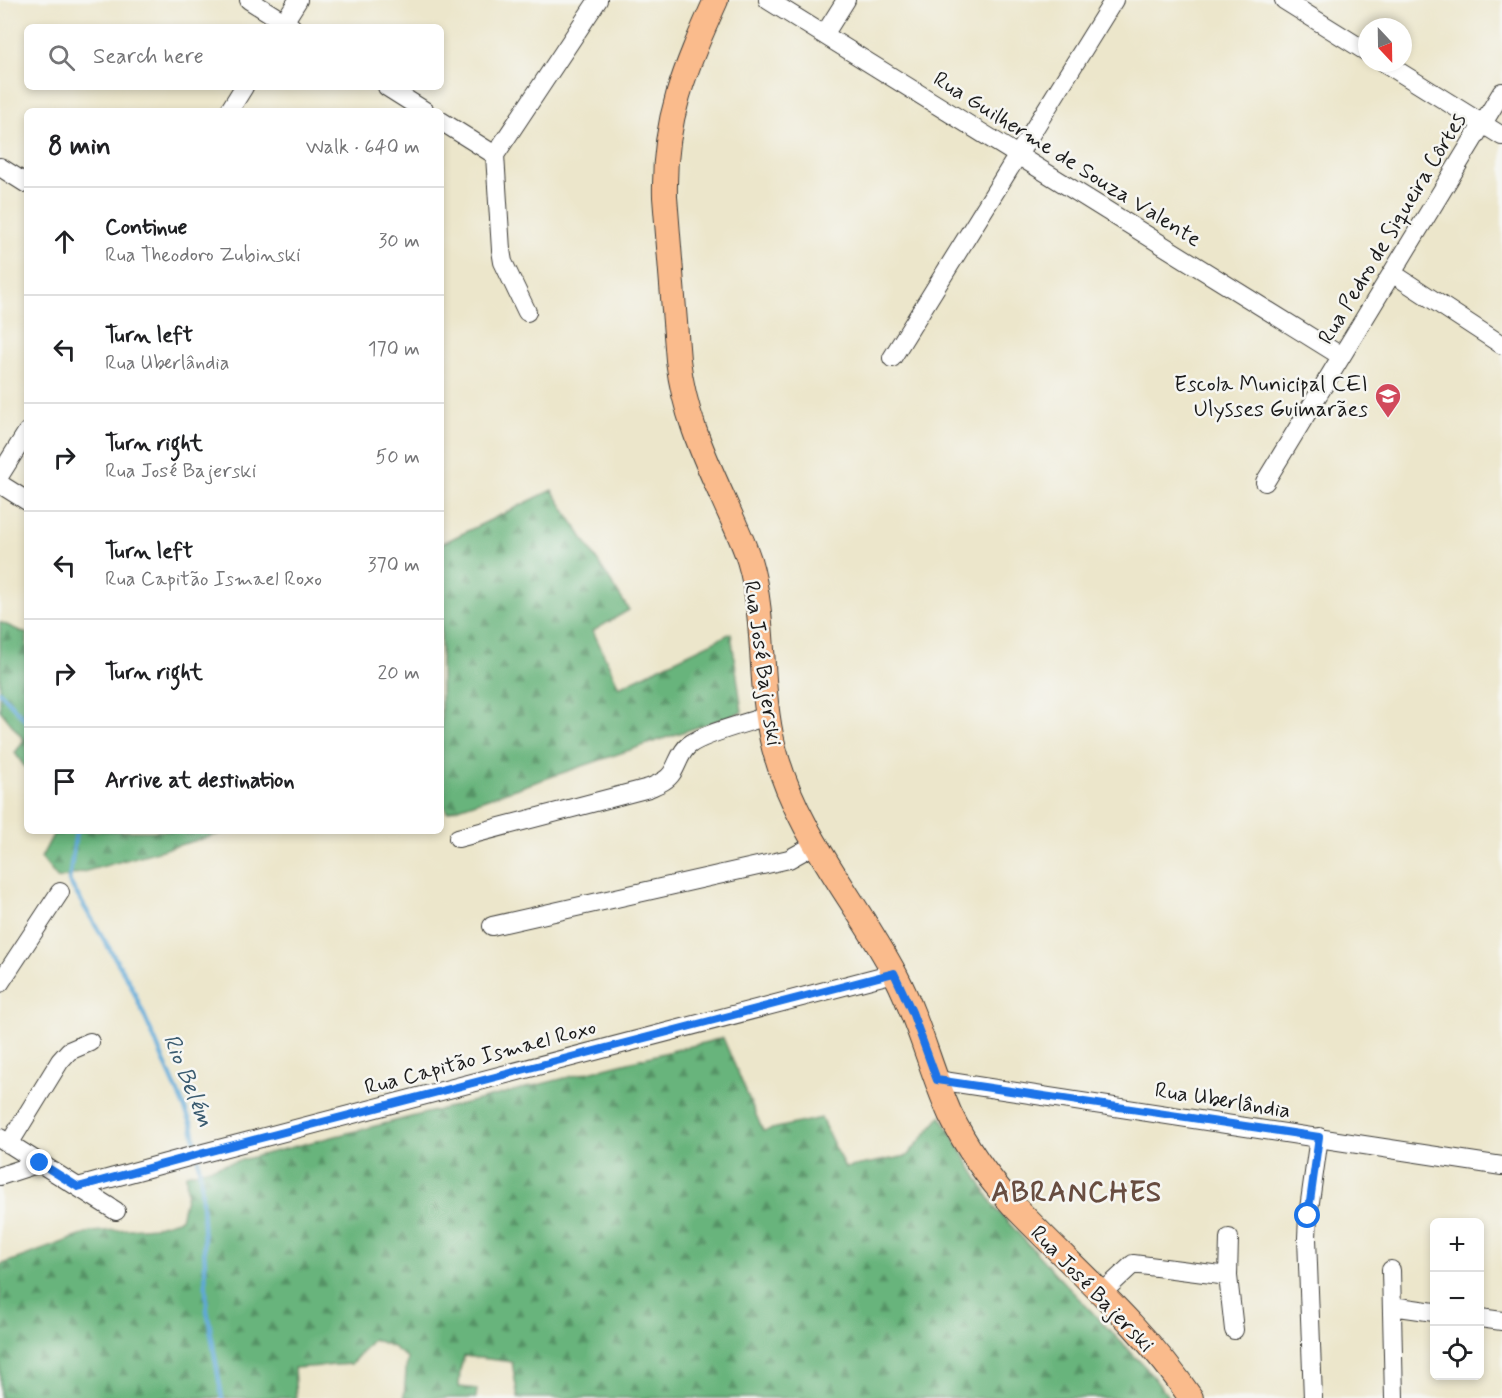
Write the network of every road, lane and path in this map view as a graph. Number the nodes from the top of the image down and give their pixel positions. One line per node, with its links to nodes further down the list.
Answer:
1 (249, 0): 9 (street)
2 (298, 0): 10 (street)
3 (598, 0): 22 (street)
4 (716, 0): 36 (main road, Rua José Bajerski)
5 (768, 0): 11 (street, Rua Guilherme de Souza Valente)
6 (846, 0): 11 (street)
7 (1114, 0): 23 (street)
8 (1284, 0): 12 (street)
9 (285, 24)
10 (286, 24)
11 (824, 35): 23 (street, Rua Guilherme de Souza Valente)
12 (1358, 46)
13 (1399, 72): 20 (street)
14 (242, 90): 17 (street)
15 (392, 90): 18 (street)
16 (1502, 92): 20 (street, Rua Pedro de Siqueira Côrtes)
17 (231, 108)
18 (420, 108)
19 (444, 123): 22 (street)
20 (1483, 124): 21 (street); 26 (street, Rua Pedro de Siqueira Côrtes)
21 (1502, 136)
22 (495, 155): 27 (street)
23 (1018, 155): 29 (street, Rua Guilherme de Souza Valente); 30 (street)
24 (0, 167): 25 (street)
25 (24, 182)
26 (1392, 273): 28 (street); 29 (street, Rua Pedro de Siqueira Côrtes)
27 (527, 312)
28 (1502, 345)
29 (1341, 356): 33 (street, Rua Pedro de Siqueira Côrtes)
30 (892, 358)
31 (24, 437): 32 (street)
32 (0, 475)
33 (1265, 482)
34 (0, 484): 35 (street)
35 (24, 499)
36 (768, 716): 37 (street); 38 (main road, Rua José Bajerski)
37 (458, 838)
38 (816, 844): 40 (street); 41 (main road, Rua José Bajerski)
39 (60, 892): 42 (street)
40 (492, 926)
41 (894, 973): 44 (main road, Rua José Bajerski); 50 (street, Rua Capitão Ismael Roxo)
42 (0, 983)
43 (90, 1042): 46 (street)
44 (937, 1080): 45 (street, Rua Uberlândia); 55 (main road, Rua José Bajerski)
45 (1319, 1137): 48 (street, Rua Uberlândia); 62 (street)
46 (5, 1141): 47 (street)
47 (40, 1163): 49 (street); 50 (street)
48 (1502, 1166)
49 (0, 1176)
50 (78, 1187): 51 (street)
51 (116, 1211)
52 (1229, 1238): 54 (street)
53 (1391, 1270): 56 (street)
54 (1228, 1276): 55 (street); 60 (street)
55 (1108, 1287): 61 (main road, Rua José Bajerski)
56 (1392, 1306): 57 (street); 63 (street)
57 (1430, 1311)
58 (1484, 1319): 59 (street)
59 (1502, 1321)
60 (1234, 1330)
61 (1191, 1398)
62 (1313, 1398)
63 (1394, 1398)

